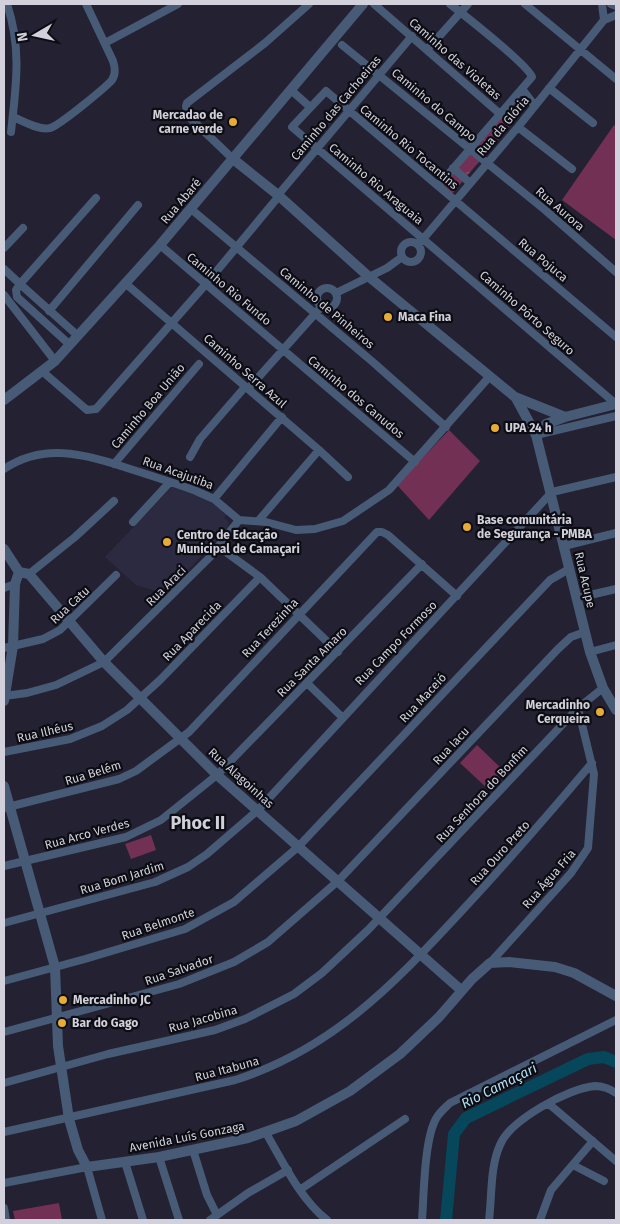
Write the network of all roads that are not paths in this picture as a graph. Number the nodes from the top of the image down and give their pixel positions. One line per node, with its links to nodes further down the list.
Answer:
1 (6, 4): 30 (street)
2 (86, 4): 17 (street)
3 (178, 4): 17 (street)
4 (309, 4): 36 (street)
5 (363, 4): 25 (street, Rua Abaré)
6 (374, 4): 16 (street, Caminho das Violetas)
7 (450, 4): 13 (street)
8 (468, 4): 13 (street)
9 (526, 4): 20 (street)
10 (602, 4): 15 (street)
11 (611, 4): 12 (street)
12 (616, 6)
13 (461, 12): 19 (street); 24 (street)
14 (616, 15): 15 (street)
15 (604, 20): 20 (street, Rua da Glória)
16 (412, 36): 19 (street, Caminho das Violetas); 21 (street, Caminho das Cachoeiras)
17 (105, 43): 30 (street)
18 (342, 45): 21 (street, Caminho do Campo)
19 (428, 50): 29 (street, Caminho das Violetas)
20 (581, 50): 22 (street); 23 (street, Rua da Glória)
21 (379, 74): 28 (street, Caminho das Cachoeiras); 35 (street, Caminho do Campo)
22 (616, 79)
23 (549, 88): 26 (street, Rua da Glória); 31 (street)
24 (522, 89): 26 (street); 29 (street)
25 (290, 90): 27 (street); 36 (street, Rua Abaré)
26 (535, 106): 32 (street, Rua da Glória)
27 (310, 107): 28 (street, Caminho Rio Tocantins); 34 (street, Caminho Rio Araguaia)
28 (349, 111): 34 (street, Caminho das Cachoeiras); 41 (street, Caminho Rio Tocantins)
29 (499, 113): 35 (street)
30 (13, 117): 33 (street)
31 (594, 123)
32 (518, 127): 37 (street, Rua da Glória); 39 (street)
33 (11, 132)
34 (317, 149): 42 (street, Caminho das Cachoeiras); 48 (street, Caminho Rio Araguaia)
35 (469, 149): 37 (street, Caminho do Campo); 38 (street)
36 (233, 159): 42 (street); 46 (street, Rua Abaré)
37 (488, 163): 40 (street, Rua da Glória); 54 (street, Rua Aurora)
38 (453, 168): 40 (street); 41 (street)
39 (572, 169)
40 (470, 183): 44 (street, Rua da Glória)
41 (438, 186): 44 (street, Caminho Rio Tocantins)
42 (278, 195): 50 (street, Caminho das Cachoeiras); 55 (street)
43 (96, 198): 56 (street)
44 (456, 201): 48 (street, Rua da Glória); 66 (street, Rua Pojuca)
45 (138, 205): 62 (street)
46 (191, 209): 49 (street, Rua Abaré); 50 (street, Caminho de Pinheiros)
47 (24, 228): 51 (street)
48 (420, 242): 52 (street); 52 (street); 76 (street, Caminho Pôrto Seguro)
49 (160, 245): 57 (street, Rua Abaré); 58 (street, Caminho Rio Fundo)
50 (238, 247): 58 (street, Caminho das Cachoeiras); 63 (street, Caminho de Pinheiros)
51 (4, 248)
52 (402, 257): 55 (street)
53 (4, 269): 56 (street)
54 (616, 270)
55 (368, 276): 59 (street); 72 (street)
56 (20, 284): 62 (street); 67 (street)
57 (125, 284): 64 (street, Caminho Serra Azul); 65 (street, Rua Abaré)
58 (206, 284): 64 (street, Caminho das Cachoeiras); 68 (street, Caminho Rio Fundo)
59 (336, 293): 61 (street); 61 (street)
60 (4, 295): 69 (street)
61 (322, 306): 63 (street)
62 (49, 311): 65 (street)
63 (316, 313): 68 (street); 80 (street, Caminho de Pinheiros)
64 (172, 323): 71 (street, Caminho das Cachoeiras); 73 (street, Caminho Serra Azul)
65 (77, 335): 67 (street, Rua Abaré)
66 (616, 337)
67 (69, 344): 69 (street, Rua Abaré)
68 (283, 350): 73 (street); 84 (street, Caminho dos Canudos)
69 (55, 361): 71 (street, Rua Abaré)
70 (199, 364): 85 (street, Caminho Boa União)
71 (43, 372): 75 (street, Rua Abaré)
72 (490, 376): 74 (street); 80 (street)
73 (246, 388): 78 (street, Caminho Serra Azul); 83 (street)
74 (516, 397): 79 (street); 81 (street, Rua Acupe)
75 (4, 400)
76 (616, 404): 79 (street)
77 (616, 416): 81 (street)
78 (282, 417): 82 (street, Caminho Serra Azul); 91 (street)
79 (565, 417): 81 (street)
80 (446, 428): 84 (street)
81 (536, 435): 90 (street, Rua Acupe)
82 (319, 450): 87 (street, Caminho Serra Azul); 94 (street)
83 (190, 457)
84 (415, 462): 94 (street)
85 (114, 464): 86 (street, Rua Acajutiba); 89 (street, Rua Acajutiba)
86 (4, 469)
87 (348, 477)
88 (616, 477): 90 (street)
89 (170, 482): 91 (street, Rua Acajutiba); 95 (street)
90 (552, 492): 97 (street, Rua Acupe); 108 (street, Rua Campo Formoso)
91 (214, 499): 93 (street, Rua Acajutiba)
92 (114, 501): 102 (street)
93 (239, 520): 94 (street); 98 (street, Rua Araci)
94 (259, 520)
95 (133, 522)
96 (616, 534): 97 (street)
97 (564, 546): 101 (street, Rua Acupe)
98 (219, 547): 104 (street); 117 (street, Rua Araci)
99 (4, 549): 102 (street, Rua Alagoinhas)
100 (422, 564): 108 (street); 110 (street, Rua Terezinha); 115 (street, Rua Santa Amaro)
101 (569, 569): 109 (street, Rua Acupe); 133 (street, Rua Maceió)
102 (24, 573): 105 (street); 111 (street, Rua Alagoinhas)
103 (116, 575): 111 (street, Rua Catu)
104 (260, 577): 110 (street); 121 (street, Rua Aparecida)
105 (15, 584): 106 (street); 114 (street)
106 (4, 588)
107 (616, 589): 109 (street)
108 (457, 596): 125 (street, Rua Campo Formoso)
109 (577, 598): 112 (street, Rua Acupe)
110 (298, 615): 115 (street); 126 (street, Rua Terezinha)
111 (70, 622): 114 (street, Rua Catu); 117 (street, Rua Alagoinhas)
112 (584, 632): 116 (street, Rua Acupe); 136 (street, Rua Iacu)
113 (616, 645): 116 (street)
114 (8, 647): 120 (street)
115 (338, 652): 118 (street, Rua Santa Amaro)
116 (590, 652): 119 (street, Rua Acupe)
117 (104, 662): 120 (street, Rua Araci); 121 (street, Rua Alagoinhas)
118 (306, 683): 125 (street); 129 (street, Rua Santa Amaro)
119 (603, 688): 122 (street, Rua Acupe); 123 (street, Rua Senhora do Bonfim)
120 (4, 698)
121 (140, 699): 126 (street, Rua Alagoinhas); 127 (street, Rua Ilhéus)
122 (613, 700): 124 (street, Rua Acupe)
123 (578, 708): 128 (street, Rua Água Fria); 138 (street, Rua Senhora do Bonfim)
124 (616, 710)
125 (342, 717): 132 (street, Rua Campo Formoso)
126 (180, 739): 129 (street, Rua Alagoinhas); 131 (street, Rua Belém)
127 (4, 752)
128 (592, 763): 140 (street, Rua Ouro Preto); 141 (street, Rua Água Fria)
129 (217, 775): 132 (street, Rua Alagoinhas); 134 (street, Rua Arco Verdes)
130 (4, 786): 131 (street)
131 (6, 808): 134 (street)
132 (258, 810): 133 (street, Rua Alagoinhas); 137 (street, Rua Bom Jardim)
133 (298, 847): 136 (street, Rua Alagoinhas); 142 (street, Rua Belmonte)
134 (25, 862): 135 (street, Rua Arco Verdes); 137 (street)
135 (4, 866)
136 (338, 881): 138 (street, Rua Alagoinhas); 146 (street, Rua Salvador)
137 (40, 913): 139 (street, Rua Bom Jardim); 142 (street)
138 (379, 918): 140 (street, Rua Alagoinhas); 149 (street, Rua Jacobina)
139 (4, 923)
140 (421, 955): 144 (street, Rua Alagoinhas); 153 (street, Rua Itabuna)
141 (490, 963): 144 (street, Avenida Luís Gonzaga); 145 (street)
142 (54, 967): 143 (street, Rua Belmonte); 146 (street)
143 (4, 981)
144 (461, 990): 156 (street, Avenida Luís Gonzaga)
145 (616, 996)
146 (57, 1018): 148 (street, Rua Salvador); 149 (street)
147 (616, 1020): 178 (street)
148 (4, 1032)
149 (61, 1068): 150 (street, Rua Jacobina); 153 (street)
150 (4, 1084)
151 (616, 1093): 152 (street)
152 (549, 1104): 157 (street); 179 (street)
153 (69, 1118): 155 (street, Rua Itabuna); 163 (street)
154 (405, 1119): 167 (street)
155 (4, 1132)
156 (266, 1133): 158 (street, Avenida Luís Gonzaga); 164 (street)
157 (593, 1141): 160 (street); 162 (street)
158 (194, 1150): 159 (street, Avenida Luís Gonzaga); 170 (street)
159 (159, 1156): 161 (street, Avenida Luís Gonzaga); 174 (street)
160 (616, 1161)
161 (125, 1162): 163 (street, Avenida Luís Gonzaga); 173 (street)
162 (573, 1165): 165 (street); 180 (street)
163 (88, 1167): 166 (street); 172 (street)
164 (288, 1170): 167 (street); 170 (street)
165 (604, 1181)
166 (4, 1183)
167 (301, 1189): 169 (street)
168 (4, 1208): 171 (street)
169 (320, 1214): 176 (street); 177 (street)
170 (217, 1215): 175 (street)
171 (6, 1220)
172 (102, 1220)
173 (143, 1220)
174 (179, 1220)
175 (210, 1220)
176 (313, 1220)
177 (327, 1220)
178 (422, 1220)
179 (489, 1220)
180 (540, 1220)

